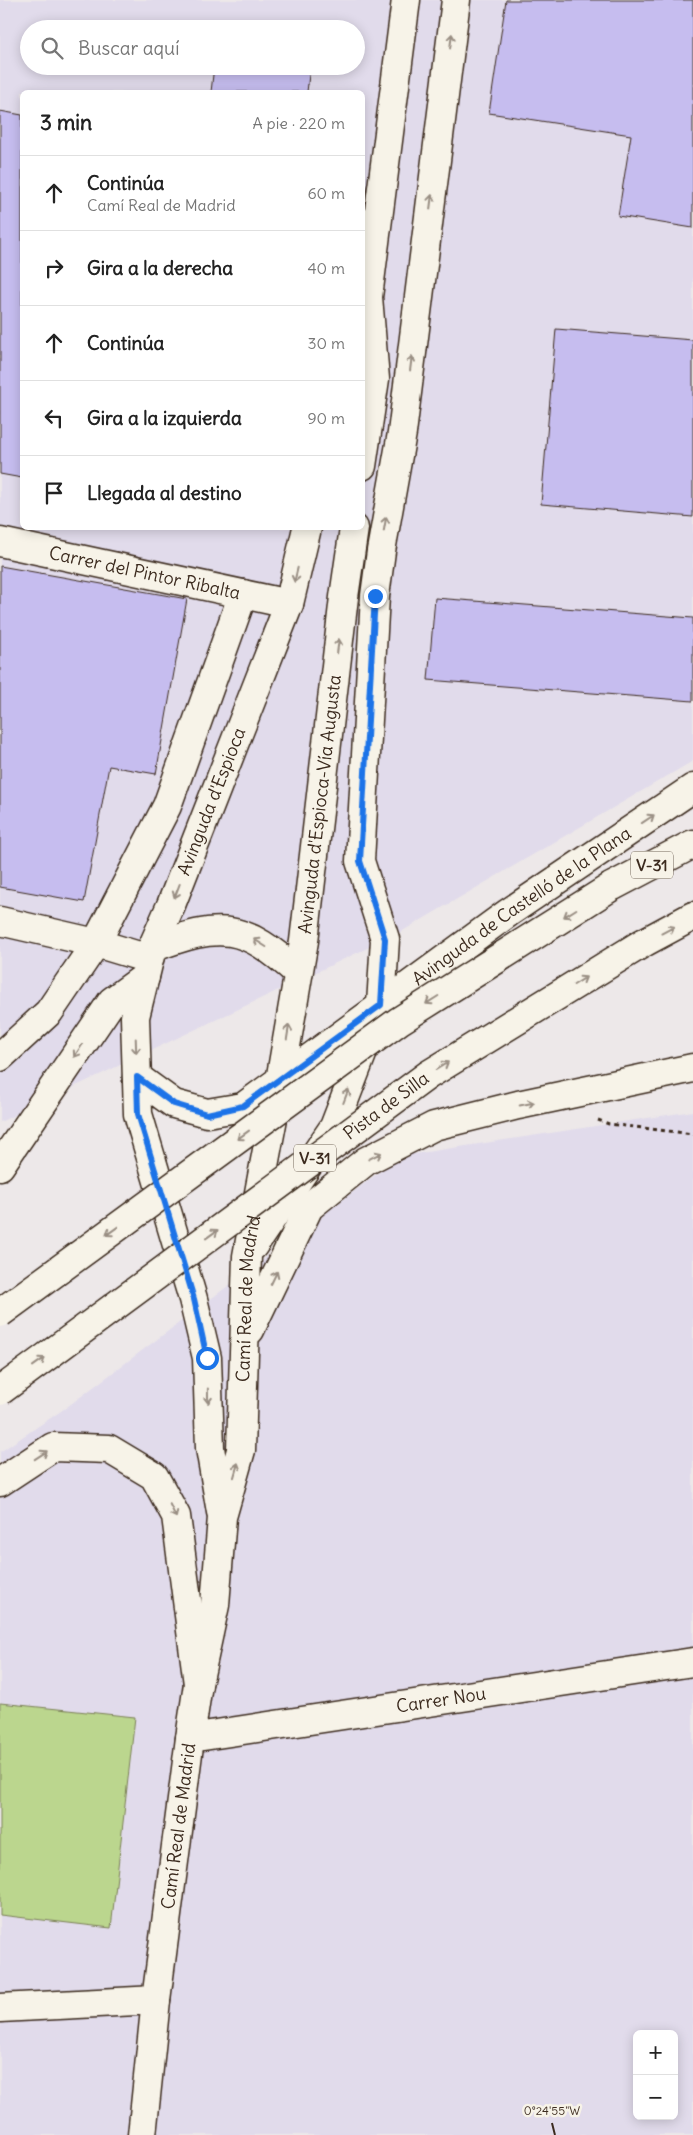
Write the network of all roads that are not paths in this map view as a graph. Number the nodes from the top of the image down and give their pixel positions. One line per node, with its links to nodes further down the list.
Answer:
1 (406, 0): 3 (main road)
2 (456, 0): 8 (main road, one-way to 2)
3 (365, 305): 4 (main road)
4 (365, 446)
5 (307, 530): 11 (main road, Avinguda d'Espioca, one-way to 11)
6 (354, 530): 10 (main road, Avinguda d'Espioca-Vía Augusta)
7 (0, 542): 9 (main road, Carrer del Pintor Ribalta)
8 (380, 551): 10 (main road); 19 (main road)
9 (243, 594): 11 (main road, Carrer del Pintor Ribalta); 16 (main road)
10 (344, 597): 18 (main road, Avinguda d'Espioca-Vía Augusta, one-way to 10)
11 (289, 604): 17 (main road, Avinguda d'Espioca, one-way to 17)
12 (693, 788): 19 (main road, Avinguda de Castelló de la Plana, one-way to 12)
13 (693, 844): 26 (main road, V-31, one-way to 26, bridge)
14 (693, 916): 28 (main road, Pista de Silla / V-31, one-way to 14, bridge)
15 (0, 921): 16 (main road)
16 (96, 943): 17 (main road); 20 (main road)
17 (149, 961): 18 (main road, one-way to 17); 22 (main road, Avinguda d'Espioca, one-way to 22); 24 (main road, one-way to 24)
18 (298, 973): 23 (main road, Avinguda d'Espioca-Vía Augusta, one-way to 18)
19 (381, 1005): 23 (main road, Avinguda de Castelló de la Plana); 25 (main road, one-way to 19)
20 (0, 1057)
21 (693, 1068): 27 (main road, one-way to 21)
22 (137, 1077): 23 (main road); 30 (main road, Camí Real de Madrid, one-way to 30)
23 (280, 1080): 25 (main road, Camí Real de Madrid)
24 (0, 1166)
25 (247, 1256): 27 (main road, Camí Real de Madrid)
26 (0, 1313)
27 (246, 1338): 30 (main road, Camí Real de Madrid, one-way to 27)
28 (0, 1391)
29 (0, 1482): 32 (main road, one-way to 32)
30 (222, 1517): 32 (main road, Camí Real de Madrid)
31 (693, 1662): 33 (main road, Carrer Nou)
32 (198, 1684): 33 (main road, Camí Real de Madrid)
33 (190, 1738): 34 (main road, Camí Real de Madrid)
34 (156, 2000): 35 (main road); 36 (main road, Camí Real de Madrid)
35 (0, 2008)
36 (142, 2135)

